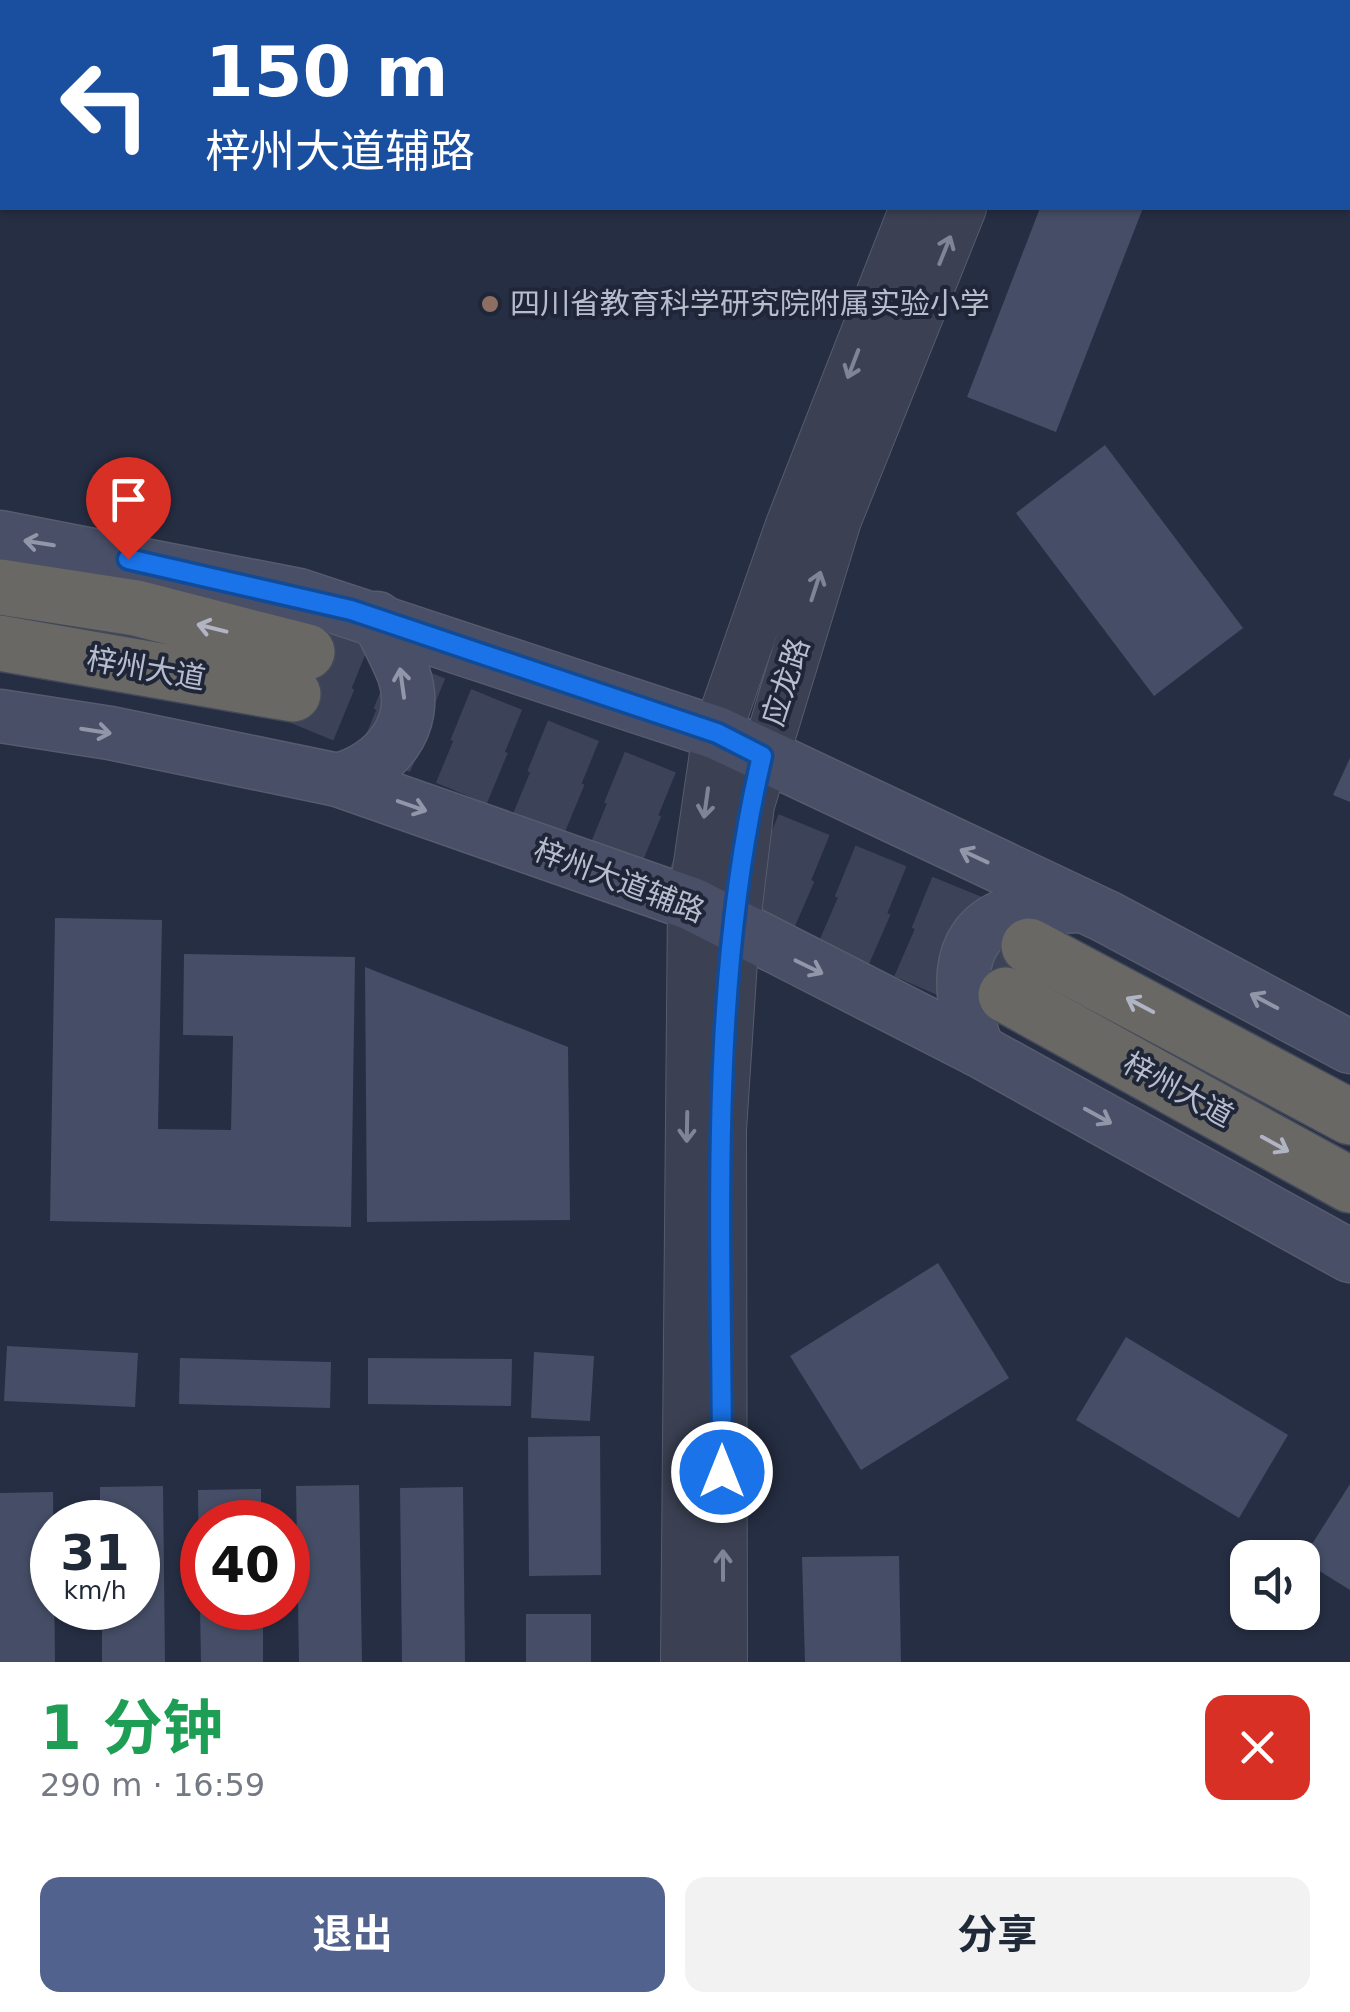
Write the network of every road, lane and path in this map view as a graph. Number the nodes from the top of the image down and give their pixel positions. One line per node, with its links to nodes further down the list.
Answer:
1 (913, 210): 8 (street, 应龙路, one-way to 8)
2 (961, 210): 8 (street, 应龙路, one-way to 2)
3 (0, 537): 5 (main road, one-way to 3)
4 (0, 587): 6 (highway, 梓州大道, one-way to 4)
5 (377, 618): 8 (main road); 9 (main road, one-way to 5)
6 (0, 643)
7 (0, 716): 9 (main road, 梓州大道辅路, one-way to 9)
8 (739, 745): 10 (main road, one-way to 8); 11 (street, 应龙路)
9 (338, 780): 11 (main road, 梓州大道辅路, one-way to 11)
10 (1080, 906): 14 (main road, one-way to 10); 15 (main road)
11 (713, 917): 15 (main road, 梓州大道辅路, one-way to 15); 19 (street, 应龙路, one-way to 19); 20 (street, 应龙路, one-way to 11)
12 (1030, 946): 16 (highway, 梓州大道, one-way to 12)
13 (1006, 995): 17 (highway, 梓州大道, one-way to 17)
14 (1350, 1047)
15 (978, 1050): 18 (main road, 梓州大道辅路, one-way to 18)
16 (1350, 1117)
17 (1350, 1185)
18 (1350, 1256)
19 (685, 1662)
20 (723, 1662)

